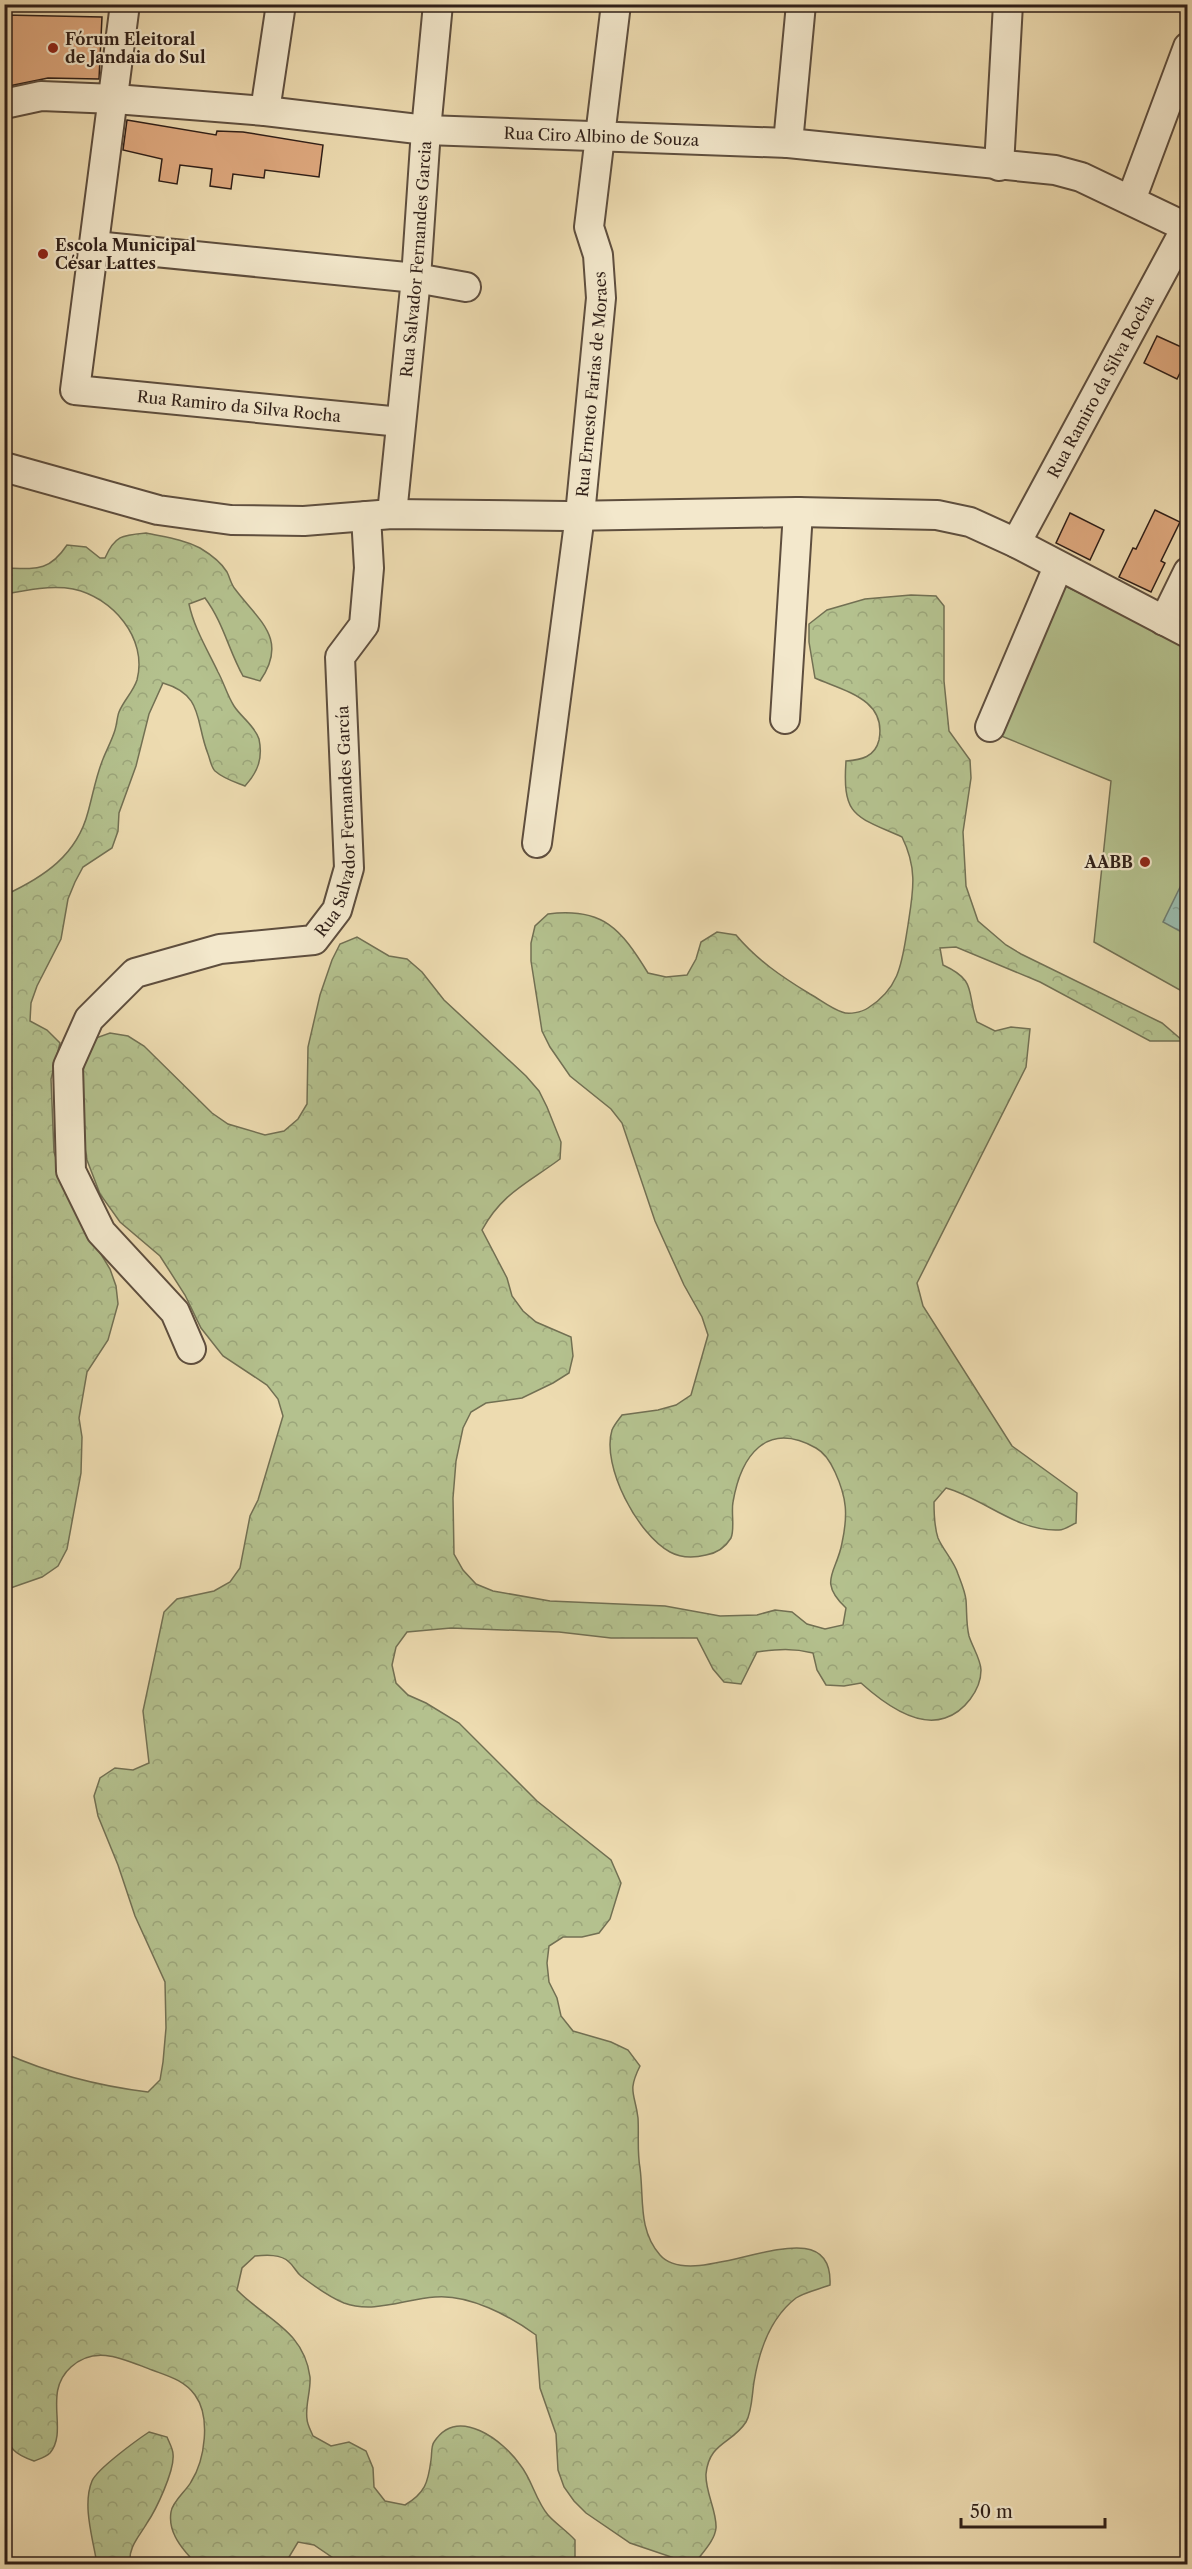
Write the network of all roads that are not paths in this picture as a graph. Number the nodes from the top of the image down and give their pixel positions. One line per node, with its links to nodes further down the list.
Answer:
1 (125, 4): 8 (street)
2 (281, 4): 10 (street)
3 (438, 4): 11 (street, Rua Salvador Fernandes Garcia)
4 (616, 4): 12 (street, Rua Ernesto Farias de Moraes)
5 (801, 4): 13 (street)
6 (1008, 4): 14 (street)
7 (1188, 46): 15 (street)
8 (114, 99): 9 (street, Rua Ciro Albino de Souza); 10 (street, Rua Ciro Albino de Souza); 17 (street)
9 (4, 104)
10 (265, 111): 11 (street, Rua Ciro Albino de Souza)
11 (426, 130): 12 (street, Rua Ciro Albino de Souza); 18 (street, Rua Salvador Fernandes Garcia)
12 (600, 136): 13 (street, Rua Ciro Albino de Souza); 24 (street, Rua Ernesto Farias de Moraes)
13 (788, 143): 14 (street, Rua Ciro Albino de Souza)
14 (999, 166): 15 (street, Rua Ciro Albino de Souza)
15 (1131, 200): 16 (street, Rua Ciro Albino de Souza)
16 (1187, 228): 25 (street, Rua Ramiro da Silva Rocha)
17 (95, 246): 18 (street); 20 (street, Rua Ramiro da Silva Rocha)
18 (416, 278): 19 (street); 20 (street, Rua Salvador Fernandes Garcia)
19 (466, 287)
20 (401, 422): 23 (street, Rua Salvador Fernandes Garcia)
21 (4, 467): 23 (street)
22 (798, 512): 24 (street); 25 (street); 29 (street)
23 (379, 515): 24 (street); 32 (street, Rua Salvador Fernandes García)
24 (580, 515): 31 (street, Rua Ernesto Farias de Moraes)
25 (1016, 543): 26 (street)
26 (1058, 567): 28 (street); 30 (street)
27 (1188, 572): 28 (street)
28 (1176, 627)
29 (785, 719)
30 (990, 727)
31 (537, 843)
32 (191, 1349)

